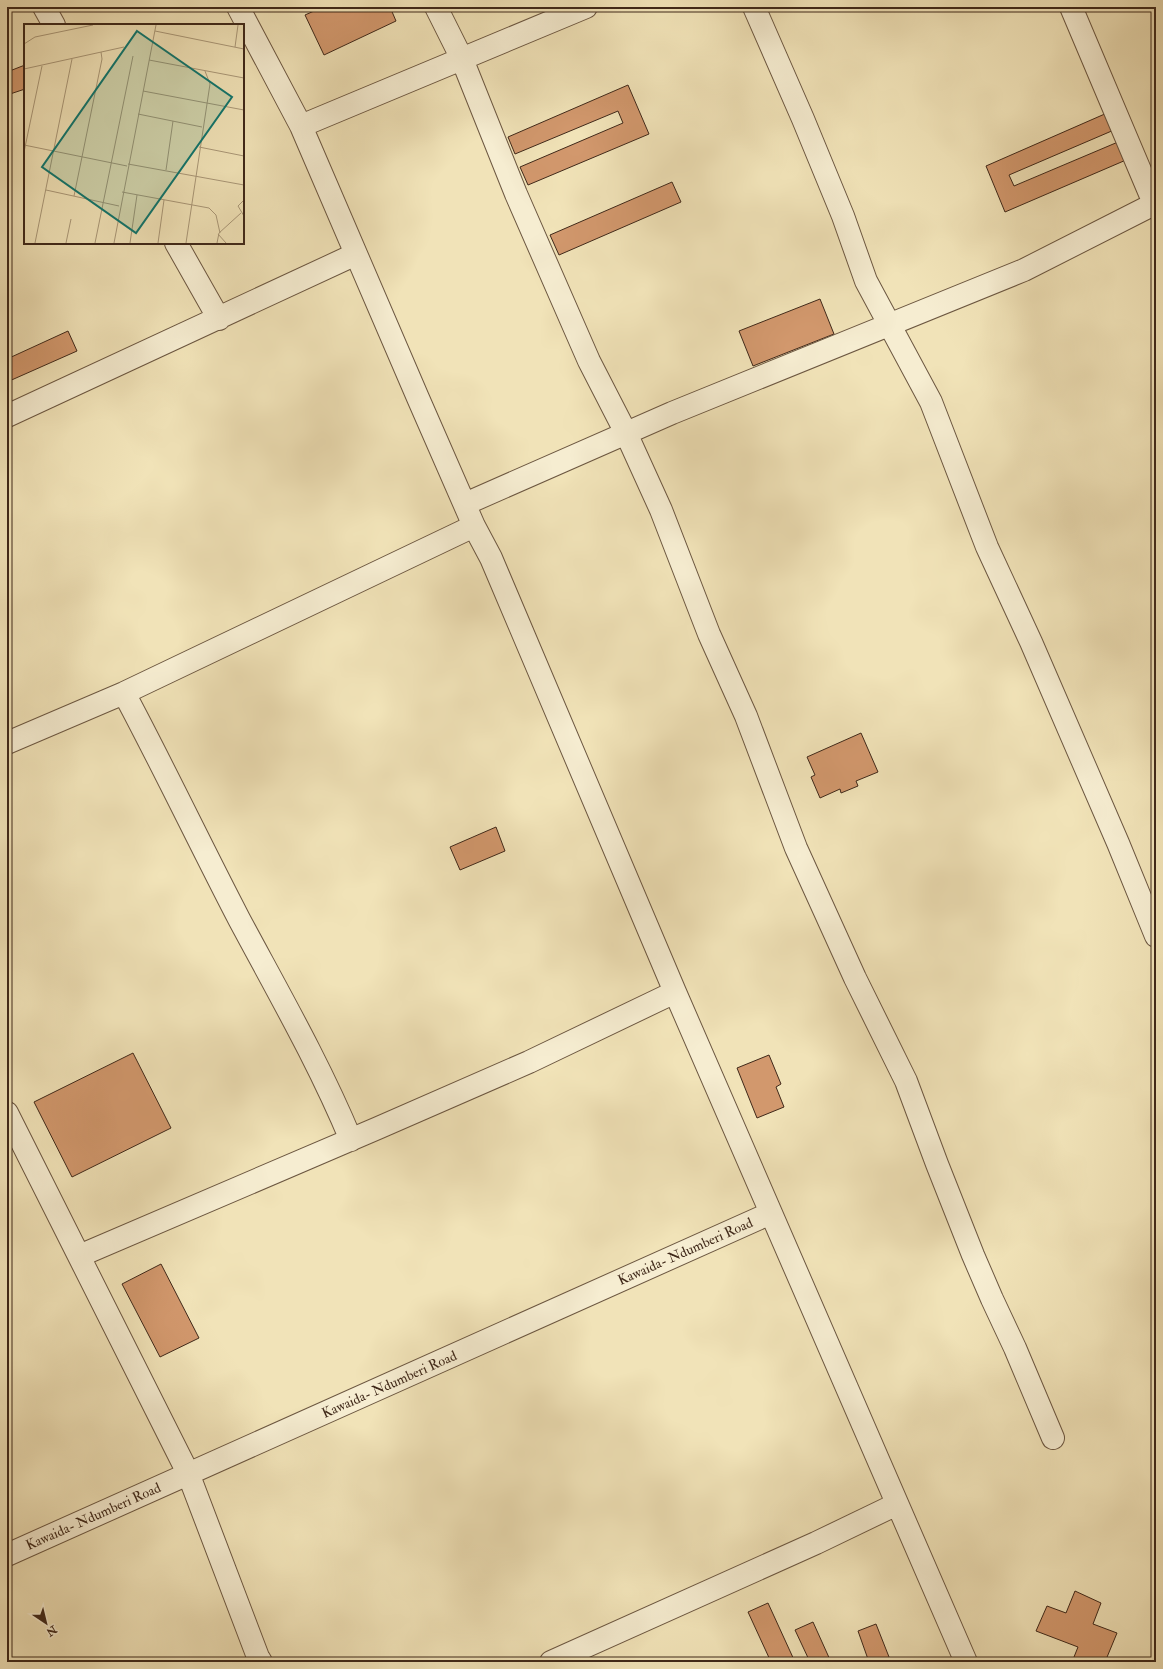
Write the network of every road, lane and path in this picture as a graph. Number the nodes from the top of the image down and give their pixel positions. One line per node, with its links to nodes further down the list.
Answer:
1 (44, 7): 7 (street)
2 (238, 7): 9 (street)
3 (436, 7): 8 (street)
4 (586, 7): 8 (street)
5 (754, 7): 14 (street)
6 (1071, 7): 10 (street)
7 (53, 24)
8 (462, 59): 9 (street); 16 (street)
9 (300, 126): 12 (street)
10 (1155, 205): 14 (street)
11 (177, 244): 13 (street)
12 (356, 254): 13 (street); 17 (street)
13 (219, 319): 15 (street)
14 (890, 326): 16 (street); 21 (street)
15 (7, 416)
16 (626, 433): 17 (street); 27 (street)
17 (465, 504): 18 (street)
18 (474, 526): 19 (street); 22 (street)
19 (124, 693): 20 (street); 24 (street)
20 (7, 743)
21 (1156, 936)
22 (676, 992): 24 (street); 25 (street)
23 (7, 1113): 26 (street)
24 (350, 1140): 26 (street)
25 (771, 1213): 28 (street, Kawaida- Ndumberi Road); 29 (street)
26 (79, 1256): 28 (street)
27 (1053, 1438)
28 (188, 1474): 30 (street, Kawaida- Ndumberi Road); 31 (street)
29 (897, 1504): 32 (street); 33 (street)
30 (7, 1555)
31 (261, 1662)
32 (551, 1662)
33 (966, 1662)

